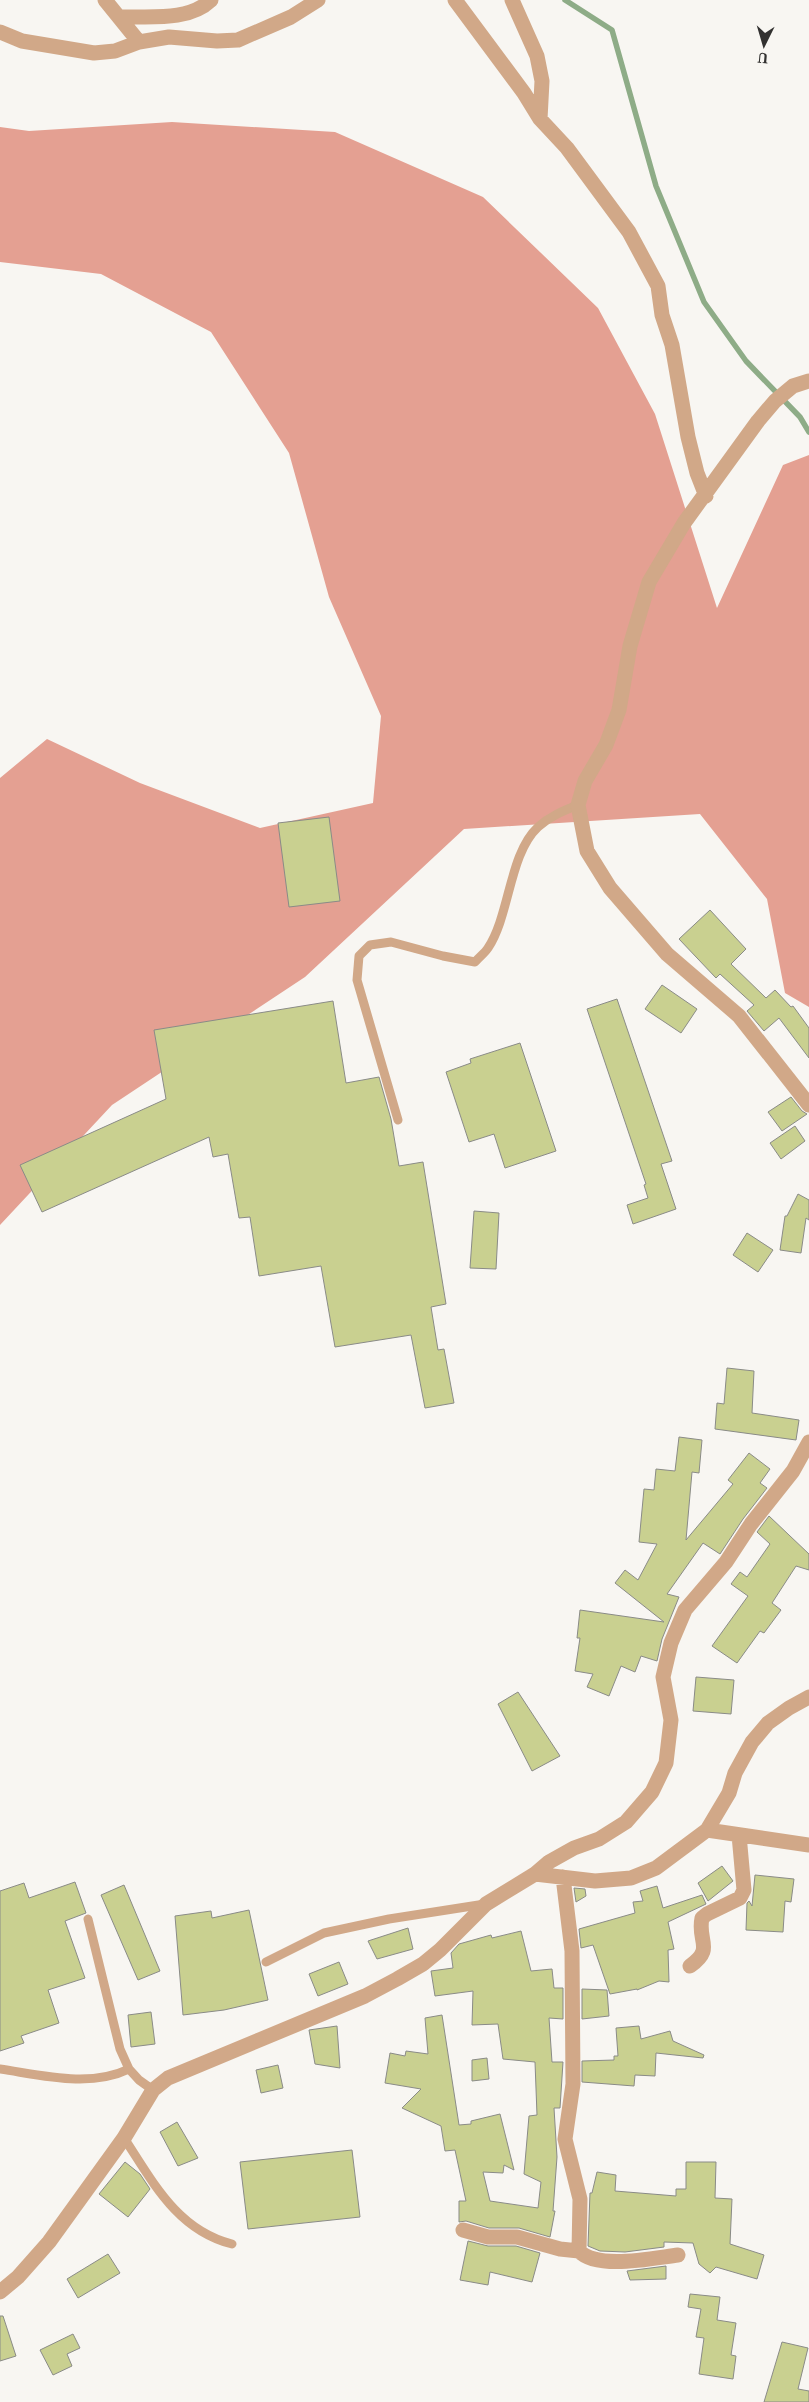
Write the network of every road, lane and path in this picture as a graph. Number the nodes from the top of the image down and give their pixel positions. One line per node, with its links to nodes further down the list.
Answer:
1 (106, 0): 6 (street)
2 (211, 0): 6 (street)
3 (318, 0): 8 (street)
4 (454, 0): 9 (street)
5 (512, 0): 9 (street)
6 (119, 17): 8 (street)
7 (0, 32): 8 (street)
8 (139, 42)
9 (540, 119): 11 (street)
10 (809, 381): 11 (street)
11 (706, 496): 12 (street)
12 (578, 805): 13 (street); 14 (lane)
13 (809, 1105)
14 (398, 1120)
15 (809, 1442): 20 (street)
16 (809, 1697): 17 (street)
17 (707, 1830): 18 (street); 21 (street)
18 (739, 1835): 19 (street); 25 (street)
19 (809, 1845)
20 (535, 1874): 21 (street); 22 (street)
21 (563, 1877): 32 (street)
22 (486, 1904): 24 (lane); 28 (street)
23 (88, 1918): 27 (lane)
24 (266, 1962)
25 (690, 1966)
26 (0, 2069): 27 (lane)
27 (129, 2070): 28 (lane)
28 (153, 2090): 29 (street)
29 (124, 2138): 31 (lane); 34 (street)
30 (464, 2230): 32 (street)
31 (232, 2244)
32 (580, 2251): 33 (street)
33 (678, 2255)
34 (0, 2292)

